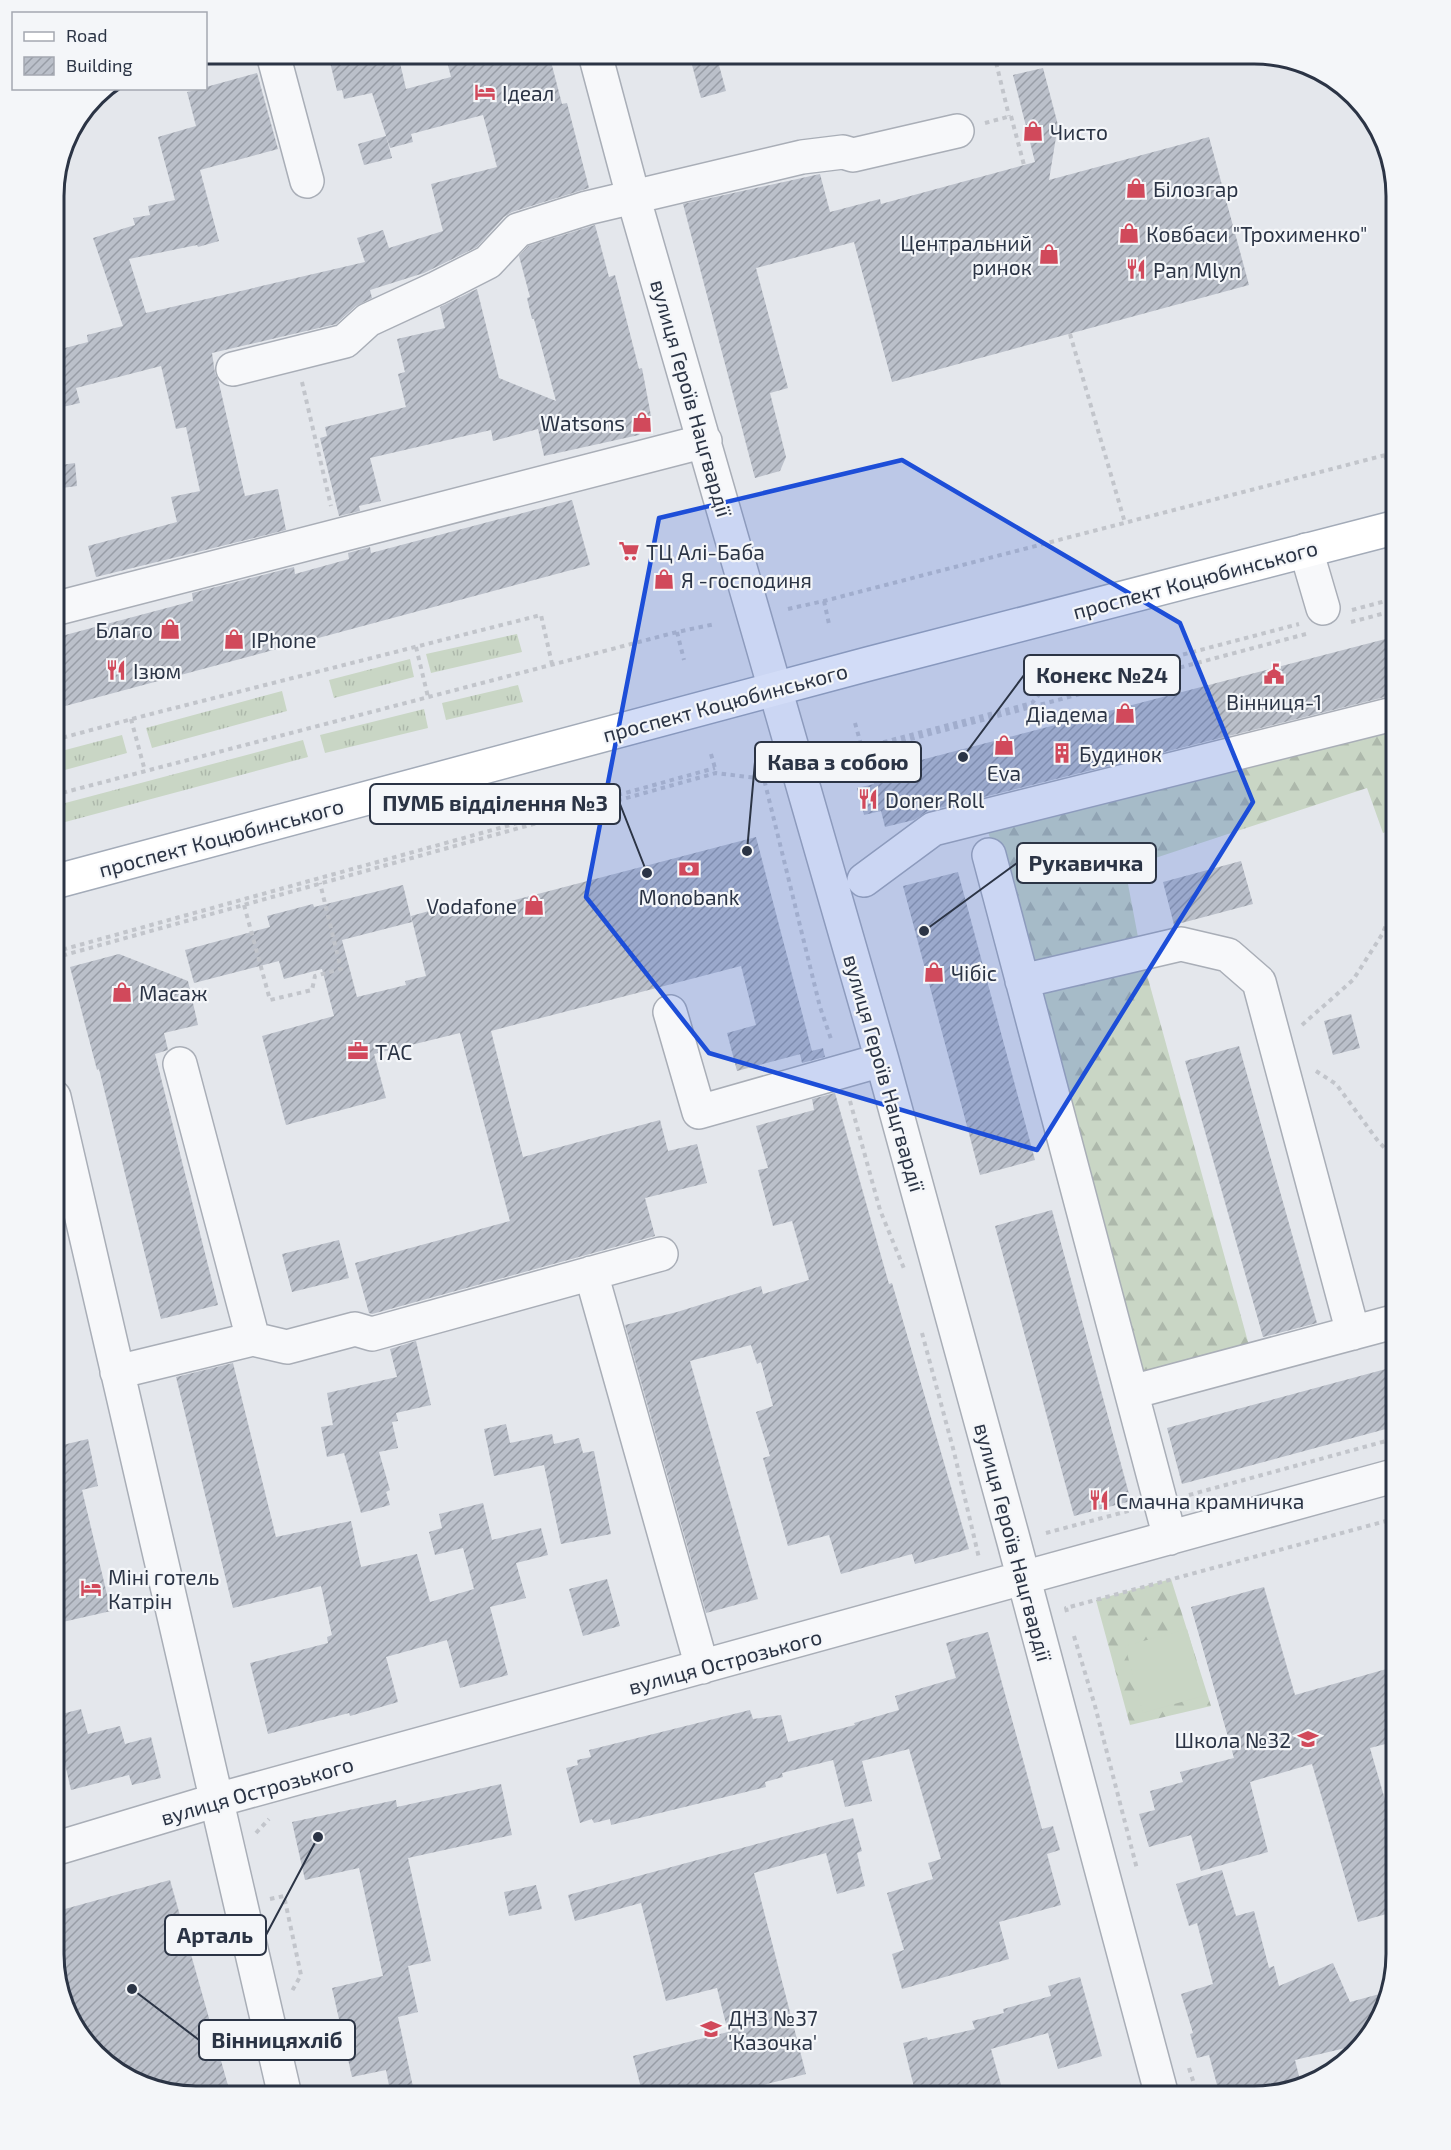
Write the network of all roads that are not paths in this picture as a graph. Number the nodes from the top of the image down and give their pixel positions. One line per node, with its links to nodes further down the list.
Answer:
1 (276, 64): 4 (street)
2 (598, 64): 5 (street, вулиця Героїв Нацгвардії)
3 (957, 131): 5 (street)
4 (308, 182)
5 (633, 196): 6 (street); 7 (street, вулиця Героїв Нацгвардії)
6 (233, 369)
7 (705, 441): 10 (street); 12 (street, вулиця Героїв Нацгвардії)
8 (1386, 530): 9 (main road, проспект Коцюбинського)
9 (1306, 550): 11 (street); 12 (main road, проспект Коцюбинського)
10 (65, 606)
11 (1324, 620)
12 (775, 689): 15 (main road, проспект Коцюбинського); 19 (street, вулиця Героїв Нацгвардії)
13 (1386, 716): 16 (street)
14 (989, 855): 17 (street)
15 (65, 879)
16 (864, 880)
17 (1022, 981): 25 (street); 28 (street)
18 (670, 1012): 19 (street)
19 (882, 1060): 31 (street, вулиця Героїв Нацгвардії)
20 (180, 1064): 26 (street)
21 (64, 1143): 27 (street)
22 (661, 1254): 23 (street)
23 (591, 1273): 26 (street); 32 (street)
24 (1386, 1324): 25 (street)
25 (1353, 1333): 28 (street)
26 (253, 1339): 27 (street)
27 (117, 1372): 33 (street)
28 (1132, 1392): 30 (street)
29 (1386, 1478): 30 (street, вулиця Острозького)
30 (1170, 1538): 31 (street, вулиця Острозького)
31 (1024, 1578): 32 (street, вулиця Острозького); 36 (street, вулиця Героїв Нацгвардії)
32 (702, 1667): 33 (street, вулиця Острозького)
33 (217, 1800): 34 (street, вулиця Острозького); 35 (street)
34 (64, 1846)
35 (282, 2085)
36 (1159, 2086)

